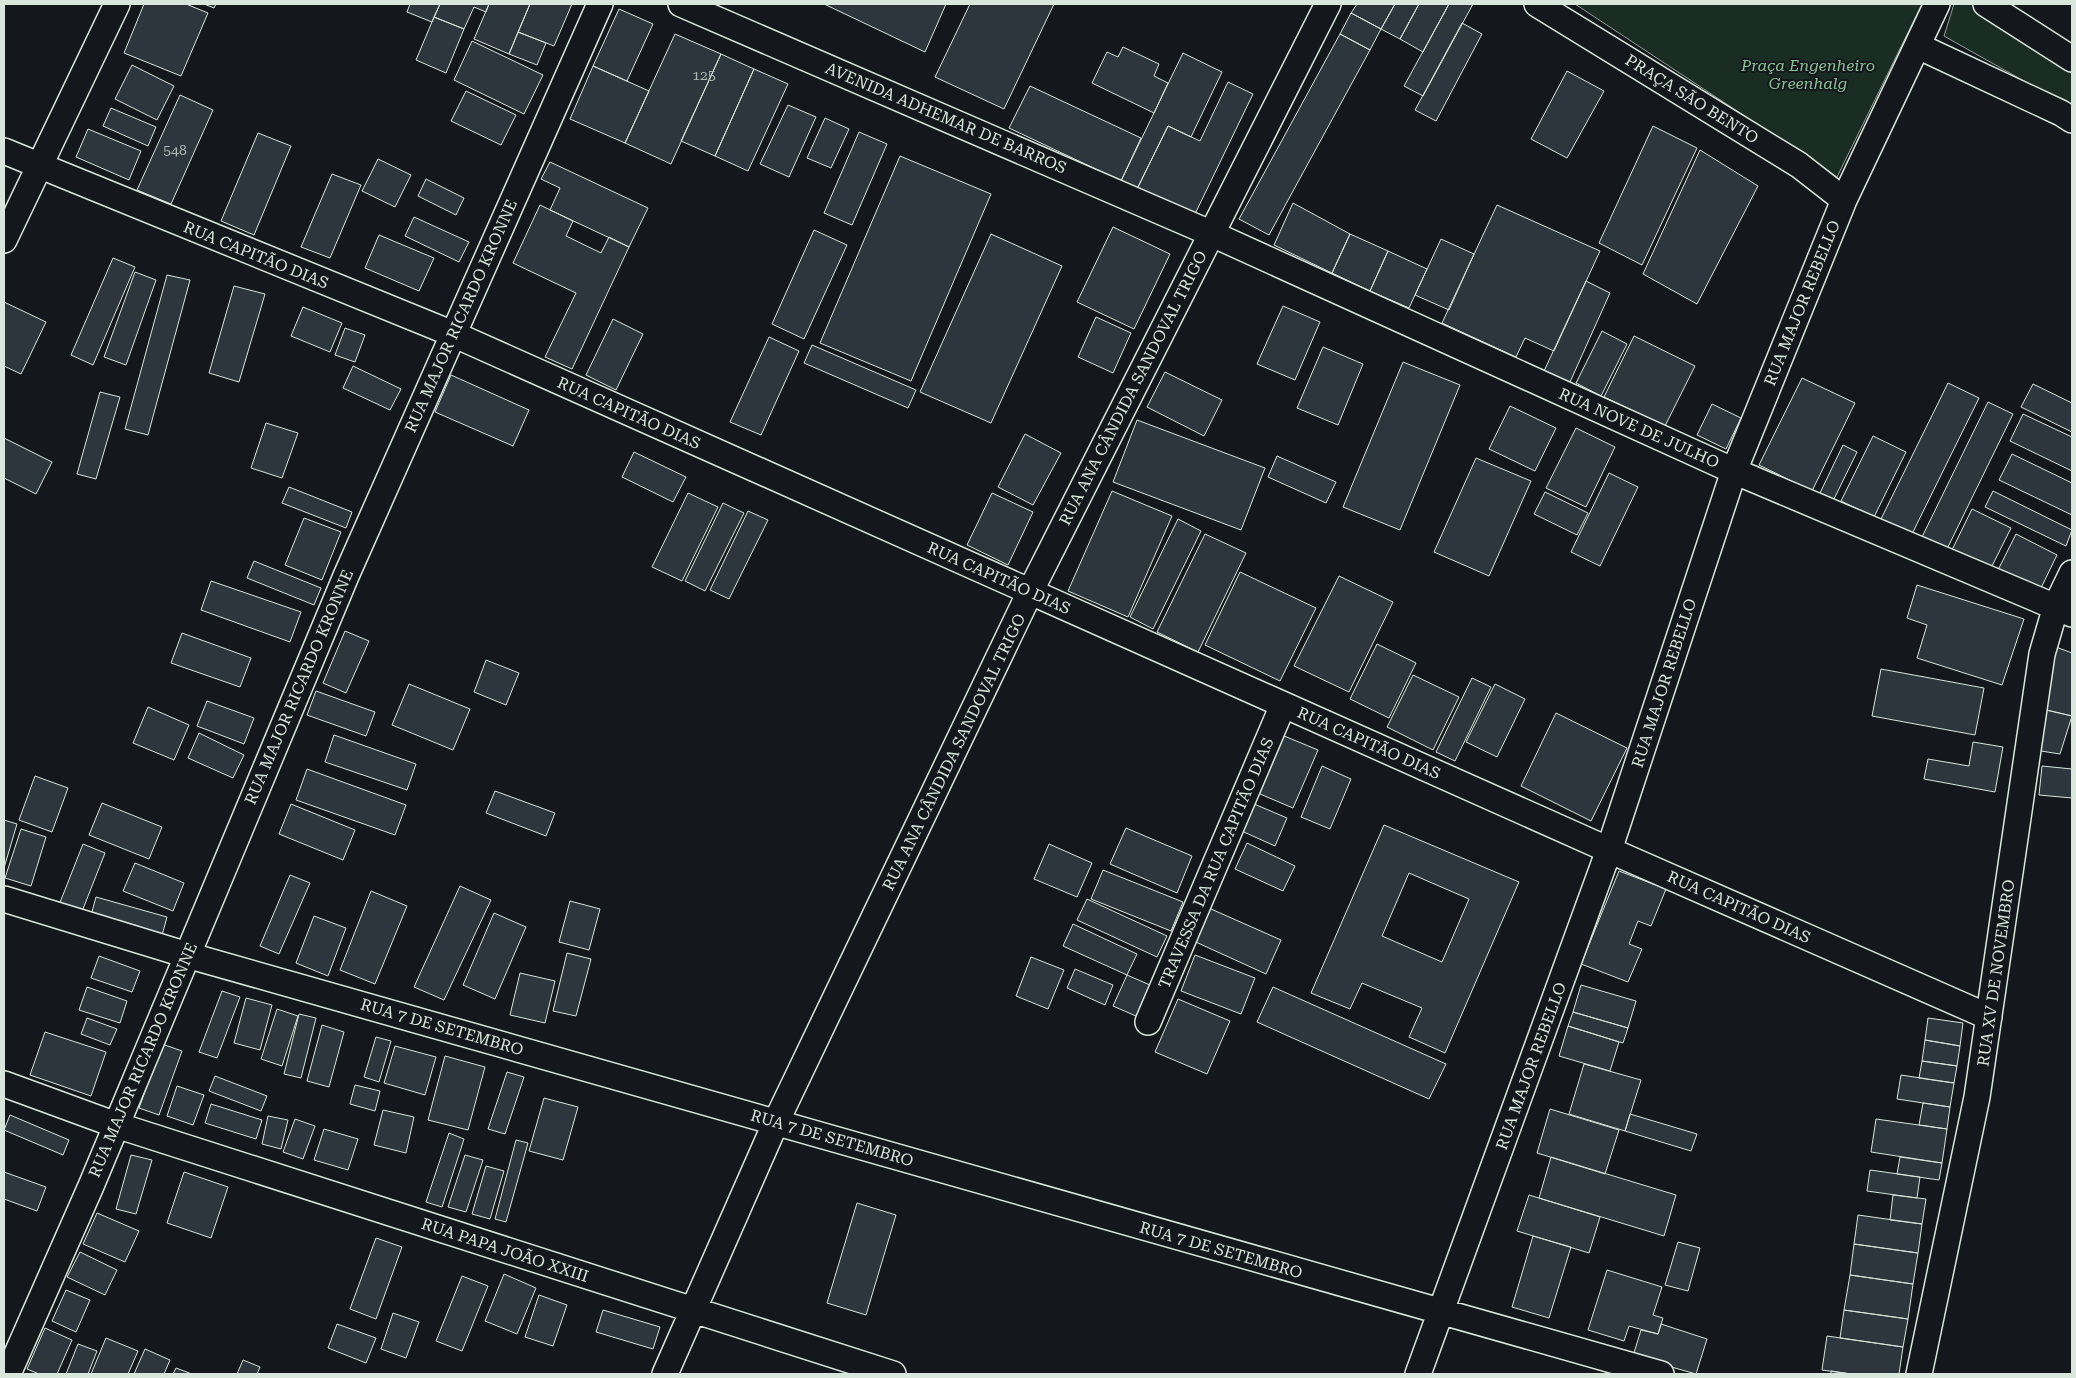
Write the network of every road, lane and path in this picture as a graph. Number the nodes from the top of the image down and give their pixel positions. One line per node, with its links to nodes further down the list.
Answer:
1 (117, 4): 12 (street)
2 (600, 4): 16 (street, RUA MAJOR RICARDO KRONNE)
3 (681, 4): 14 (street, AVENIDA ADHEMAR DE BARROS)
4 (1328, 4): 14 (street, RUA ANA CÂNDIDA SANDOVAL TRIGO)
5 (1537, 4): 13 (street, PRAÇA SÃO BENTO)
6 (1937, 4): 8 (street, RUA MAJOR REBELLO)
7 (1986, 4): 9 (street)
8 (1918, 46): 10 (street); 13 (street, RUA MAJOR REBELLO)
9 (2072, 60)
10 (2072, 120)
11 (4, 152): 12 (street, RUA CAPITÃO DIAS)
12 (38, 166): 15 (street); 16 (street, RUA CAPITÃO DIAS)
13 (1844, 200): 17 (street, RUA MAJOR REBELLO)
14 (1210, 233): 17 (street, RUA NOVE DE JULHO); 19 (street, RUA ANA CÂNDIDA SANDOVAL TRIGO)
15 (4, 240)
16 (453, 334): 19 (street, RUA CAPITÃO DIAS); 24 (street, RUA MAJOR RICARDO KRONNE)
17 (1734, 470): 20 (street, RUA NOVE DE JULHO); 22 (street, RUA MAJOR REBELLO)
18 (2072, 573): 20 (street, RUA XV DE NOVEMBRO)
19 (1030, 592): 21 (street, RUA CAPITÃO DIAS); 28 (street, RUA ANA CÂNDIDA SANDOVAL TRIGO)
20 (2064, 610): 25 (street, RUA XV DE NOVEMBRO)
21 (1283, 705): 22 (street, RUA CAPITÃO DIAS); 26 (street, TRAVESSA DA RUA CAPITÃO DIAS)
22 (1608, 850): 25 (street, RUA CAPITÃO DIAS); 31 (street, RUA MAJOR REBELLO)
23 (4, 899): 24 (street, RUA 7 DE SETEMBRO)
24 (186, 955): 28 (street, RUA 7 DE SETEMBRO); 29 (street, RUA MAJOR RICARDO KRONNE)
25 (1989, 1016): 37 (street, RUA XV DE NOVEMBRO)
26 (1148, 1022)
27 (4, 1084): 29 (street, RUA PAPA JOÃO XXIII)
28 (776, 1122): 30 (street, RUA ANA CÂNDIDA SANDOVAL TRIGO); 31 (street, RUA 7 DE SETEMBRO)
29 (116, 1125): 30 (street, RUA PAPA JOÃO XXIII); 32 (street, RUA MAJOR RICARDO KRONNE)
30 (694, 1311): 33 (street, RUA ANA CÂNDIDA SANDOVAL TRIGO); 34 (street, RUA PAPA JOÃO XXIII)
31 (1442, 1313): 35 (street, RUA MAJOR REBELLO); 36 (street, RUA 7 DE SETEMBRO)
32 (8, 1374)
33 (665, 1374)
34 (893, 1374)
35 (1418, 1374)
36 (1660, 1374)
37 (1918, 1374)

